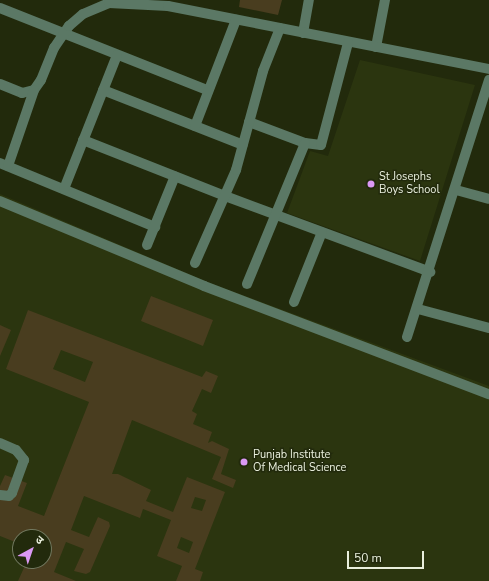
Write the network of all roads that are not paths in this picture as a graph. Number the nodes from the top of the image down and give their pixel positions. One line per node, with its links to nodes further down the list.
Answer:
1 (309, 0): 7 (street)
2 (385, 0): 10 (street)
3 (140, 2): 5 (street); 8 (street)
4 (0, 8): 8 (street)
5 (236, 20): 6 (street); 17 (street)
6 (280, 28): 7 (street); 18 (street)
7 (303, 33): 9 (street)
8 (64, 34): 11 (street); 15 (street)
9 (348, 43): 10 (street); 21 (street)
10 (376, 47): 12 (street)
11 (117, 56): 16 (street); 17 (street)
12 (489, 69)
13 (489, 80): 26 (street)
14 (0, 84): 15 (street)
15 (34, 90): 23 (street)
16 (103, 90): 19 (street); 20 (street)
17 (207, 90): 19 (street)
18 (249, 122): 21 (street); 22 (street)
19 (194, 126): 22 (street)
20 (83, 140): 24 (street); 25 (street)
21 (305, 143): 30 (street)
22 (243, 146): 27 (street)
23 (4, 164): 25 (street)
24 (175, 176): 27 (street); 31 (street)
25 (64, 189): 31 (street)
26 (456, 190): 28 (street); 35 (street)
27 (225, 196): 30 (street); 34 (street)
28 (489, 199)
29 (0, 201): 41 (street)
30 (277, 215): 32 (street); 36 (street)
31 (155, 227): 33 (street)
32 (322, 232): 35 (street); 37 (street)
33 (147, 245)
34 (195, 263)
35 (430, 272): 38 (street)
36 (247, 284)
37 (294, 302)
38 (418, 310): 39 (street); 40 (street)
39 (489, 328)
40 (407, 337)
41 (489, 394)
42 (0, 444): 43 (street)
43 (0, 495)

